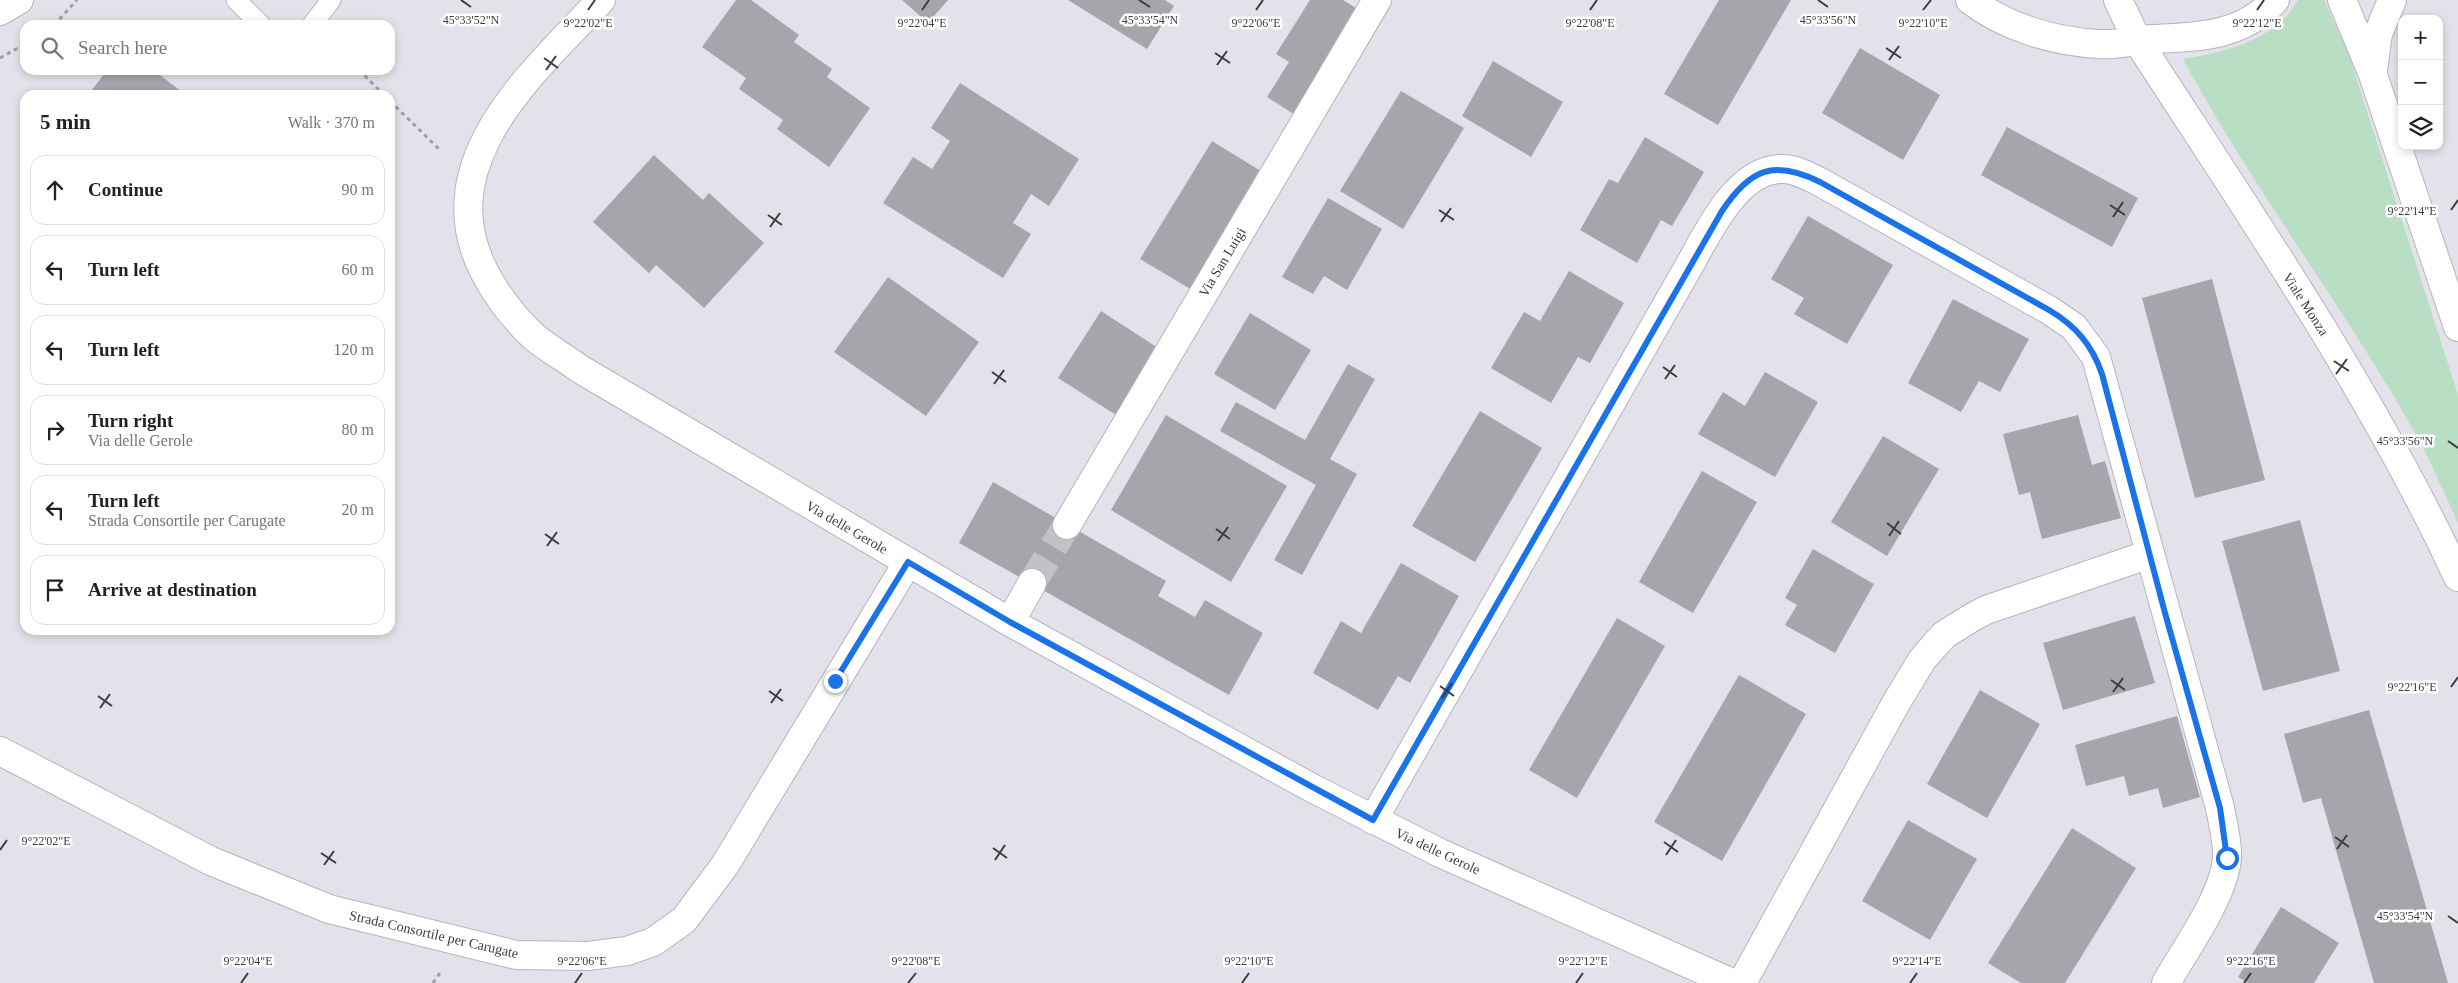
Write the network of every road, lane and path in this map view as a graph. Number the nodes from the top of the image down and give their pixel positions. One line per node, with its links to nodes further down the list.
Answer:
1 (18, 0): 12 (street)
2 (77, 0): 13 (path)
3 (236, 0): 14 (lane)
4 (331, 0): 15 (lane)
5 (601, 0): 23 (street, Via delle Gerole)
6 (1378, 0): 25 (street, Via San Luigi)
7 (1970, 0): 16 (street)
8 (2118, 0): 16 (street, Viale Monza)
9 (2275, 0): 16 (street)
10 (2342, 0): 20 (street)
11 (2392, 0): 20 (street)
12 (0, 12)
13 (59, 20)
14 (256, 20)
15 (316, 20)
16 (2137, 40): 28 (street, Viale Monza)
17 (20, 47): 18 (path)
18 (0, 58)
19 (363, 75): 21 (path)
20 (2373, 75): 24 (street)
21 (379, 90)
22 (395, 106): 23 (path)
23 (470, 180): 27 (street, Via delle Gerole)
24 (2458, 327)
25 (1067, 525)
26 (2150, 554): 32 (street); 34 (street); 35 (street)
27 (908, 562): 30 (street, Via delle Gerole); 31 (street, Strada Consortile per Carugate)
28 (2458, 577)
29 (1032, 583): 30 (street)
30 (1010, 622): 32 (street, Via delle Gerole)
31 (0, 751)
32 (1373, 820): 33 (street, Via delle Gerole)
33 (1732, 983)
34 (1742, 983)
35 (2166, 983)

